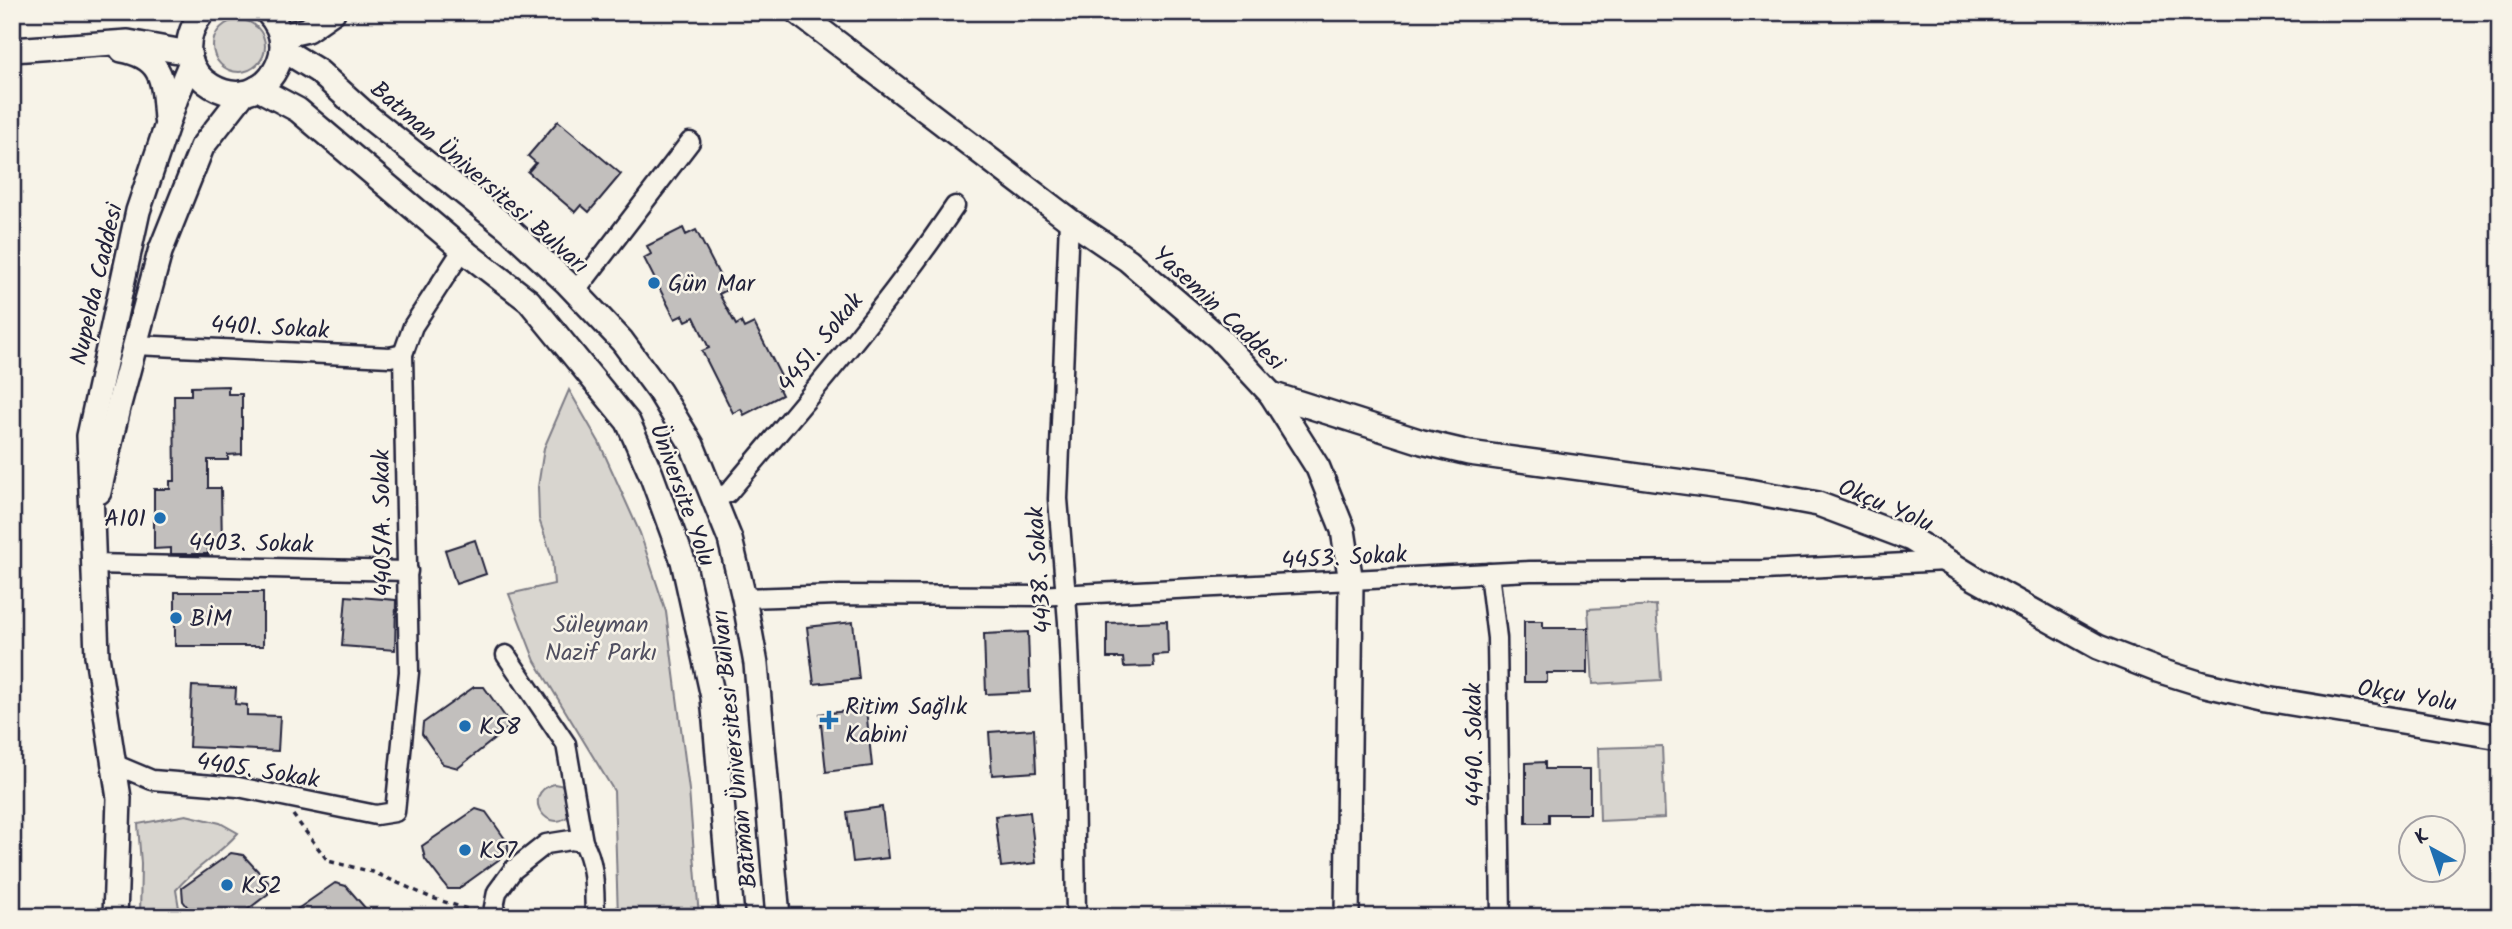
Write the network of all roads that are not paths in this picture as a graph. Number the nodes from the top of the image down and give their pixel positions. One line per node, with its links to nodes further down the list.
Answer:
1 (204, 12): 8 (street, Nupelda Caddesi)
2 (267, 12): 5 (street)
3 (333, 12): 5 (street)
4 (797, 12): 13 (street, Yasemin Caddesi)
5 (281, 42): 9 (street, Nupelda Caddesi); 15 (street, Batman Üniversitesi Bulvarı)
6 (92, 44): 7 (street); 8 (street); 10 (street)
7 (12, 50)
8 (190, 57): 9 (street, Üniversite Yolu); 10 (street, Nupelda Caddesi)
9 (250, 91): 14 (street, Üniversite Yolu); 16 (street, Nupelda Caddesi)
10 (166, 127): 20 (street, Nupelda Caddesi)
11 (690, 142): 15 (street)
12 (956, 206): 19 (street, 4451. Sokak)
13 (1069, 220): 18 (street, Yasemin Caddesi); 26 (street, 4438. Sokak)
14 (463, 249): 17 (street, 4405/A. Sokak); 36 (street, Üniversite Yolu)
15 (575, 292): 19 (street, Batman Üniversitesi Bulvarı)
16 (135, 345): 17 (street, 4401. Sokak); 20 (street, Nupelda Caddesi)
17 (403, 354): 23 (street, 4405/A. Sokak)
18 (1271, 394): 21 (street, Okçu Yolu); 25 (street, Yasemin Caddesi)
19 (714, 498): 27 (street, Batman Üniversitesi Bulvarı)
20 (91, 526): 22 (street, Nupelda Caddesi)
21 (1946, 561): 24 (street, 4453. Sokak); 29 (street, Okçu Yolu)
22 (93, 564): 23 (street, 4403. Sokak); 30 (street, Nupelda Caddesi)
23 (408, 571): 31 (street, 4405/A. Sokak)
24 (1489, 573): 25 (street, 4453. Sokak); 40 (street, 4440. Sokak)
25 (1351, 582): 26 (street, 4453. Sokak); 39 (street, Yasemin Caddesi)
26 (1066, 595): 27 (street, 4453. Sokak); 38 (street, 4438. Sokak)
27 (744, 598): 37 (street, Batman Üniversitesi Bulvarı)
28 (506, 655): 32 (street)
29 (2500, 737)
30 (114, 764): 31 (street, 4405. Sokak); 34 (street, Nupelda Caddesi)
31 (395, 812)
32 (583, 842): 33 (street); 35 (street)
33 (485, 915)
34 (115, 917)
35 (595, 917)
36 (732, 917)
37 (778, 917)
38 (1076, 917)
39 (1347, 917)
40 (1501, 917)

